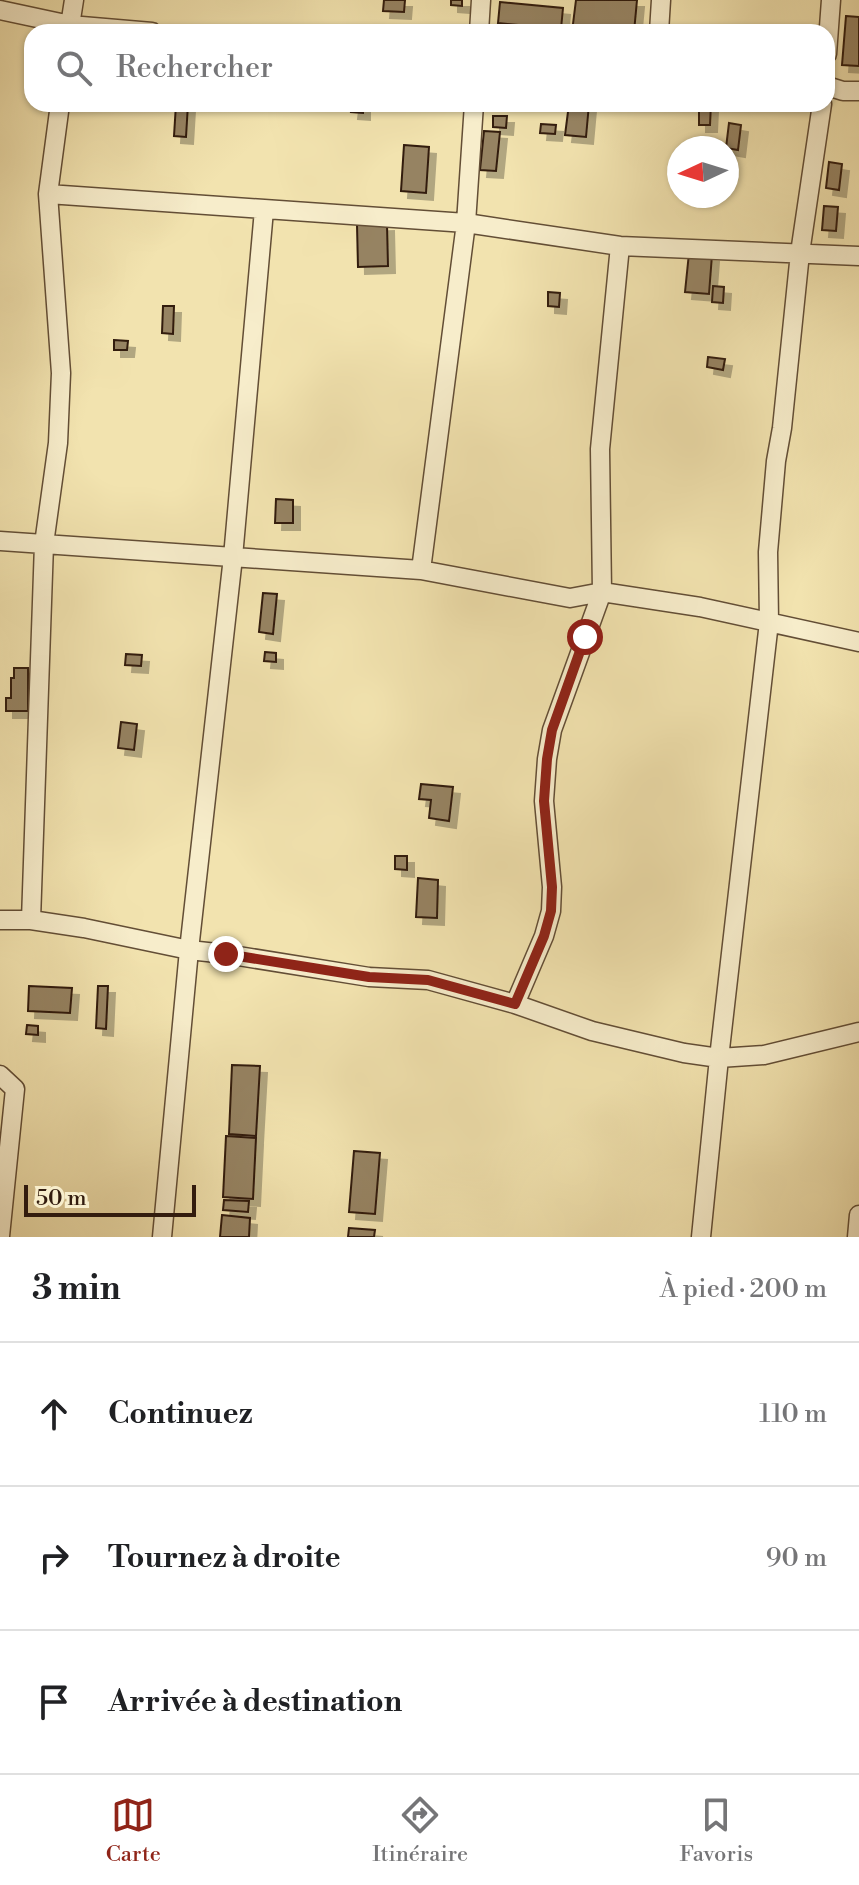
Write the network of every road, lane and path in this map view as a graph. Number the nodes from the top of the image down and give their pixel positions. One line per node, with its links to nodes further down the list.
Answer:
1 (74, 0): 7 (street)
2 (481, 0): 8 (street)
3 (661, 0): 9 (street)
4 (831, 0): 10 (street)
5 (0, 10): 6 (street)
6 (54, 24)
7 (71, 24)
8 (480, 24)
9 (660, 24)
10 (829, 24)
11 (835, 88): 12 (street)
12 (859, 91)
13 (59, 112): 16 (street)
14 (473, 112): 18 (street)
15 (821, 112): 20 (street)
16 (48, 194): 17 (street); 23 (street)
17 (264, 210): 18 (street); 24 (street)
18 (466, 223): 19 (street); 25 (street)
19 (620, 246): 20 (street); 26 (street)
20 (800, 253): 21 (street); 27 (street)
21 (859, 256)
22 (0, 541): 23 (street)
23 (44, 544): 24 (street); 30 (street)
24 (233, 557): 25 (street); 31 (street)
25 (421, 570): 26 (street)
26 (602, 592): 27 (street); 32 (street)
27 (769, 622): 28 (street); 34 (street)
28 (859, 642)
29 (0, 920): 30 (street)
30 (31, 920): 31 (street)
31 (189, 950): 32 (street); 38 (street)
32 (515, 1004): 34 (street)
33 (859, 1032): 34 (street)
34 (719, 1058): 39 (street)
35 (0, 1075): 37 (street)
36 (859, 1215): 40 (street)
37 (0, 1236)
38 (162, 1237)
39 (701, 1237)
40 (857, 1237)

